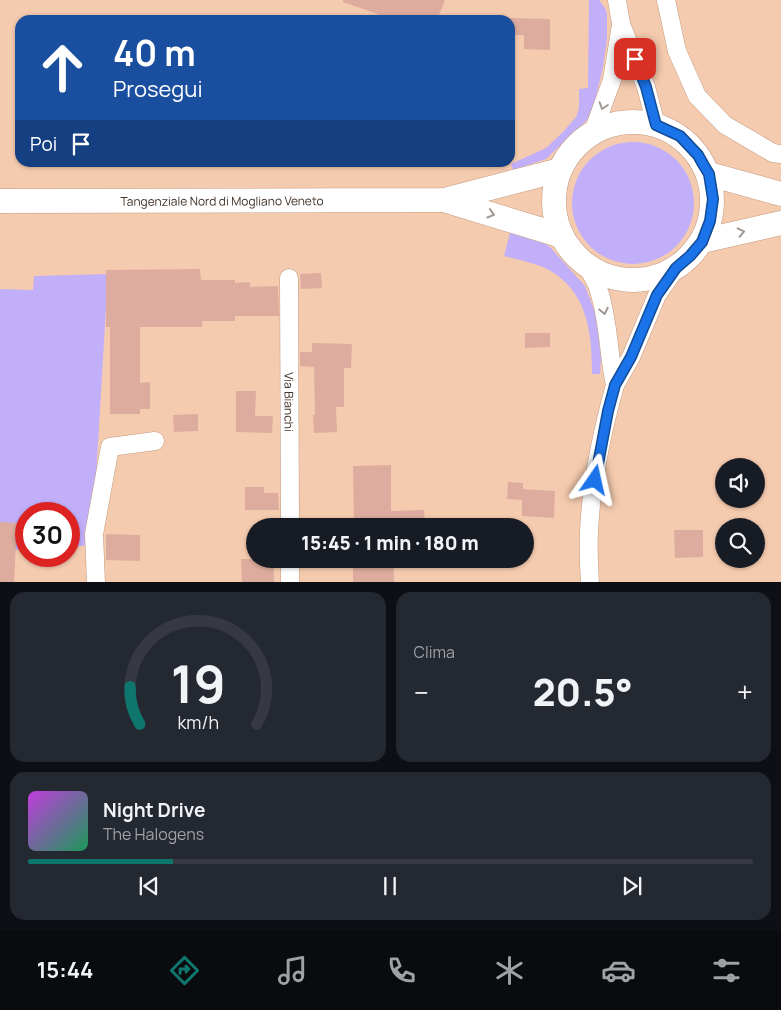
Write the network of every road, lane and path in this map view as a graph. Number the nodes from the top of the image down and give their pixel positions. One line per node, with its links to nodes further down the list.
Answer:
1 (617, 0): 3 (street)
2 (666, 0): 6 (street)
3 (621, 24): 4 (street); 5 (street, one-way to 5)
4 (656, 125): 5 (main road); 8 (main road)
5 (593, 132): 7 (main road)
6 (781, 154)
7 (560, 170): 10 (main road); 13 (main road)
8 (709, 174): 9 (main road); 14 (main road)
9 (781, 194)
10 (444, 200): 11 (main road, Tangenziale Nord di Mogliano Veneto); 13 (main road, one-way to 13)
11 (0, 201)
12 (781, 223): 14 (main road, one-way to 12)
13 (562, 236): 15 (main road)
14 (702, 242): 16 (main road)
15 (587, 266): 16 (main road); 18 (street, one-way to 18)
16 (676, 268): 18 (street)
17 (289, 278): 20 (street, Via Bianchi)
18 (615, 385): 24 (street)
19 (155, 441): 22 (street)
20 (290, 518)
21 (290, 568): 23 (street)
22 (96, 582)
23 (290, 582)
24 (590, 582)

